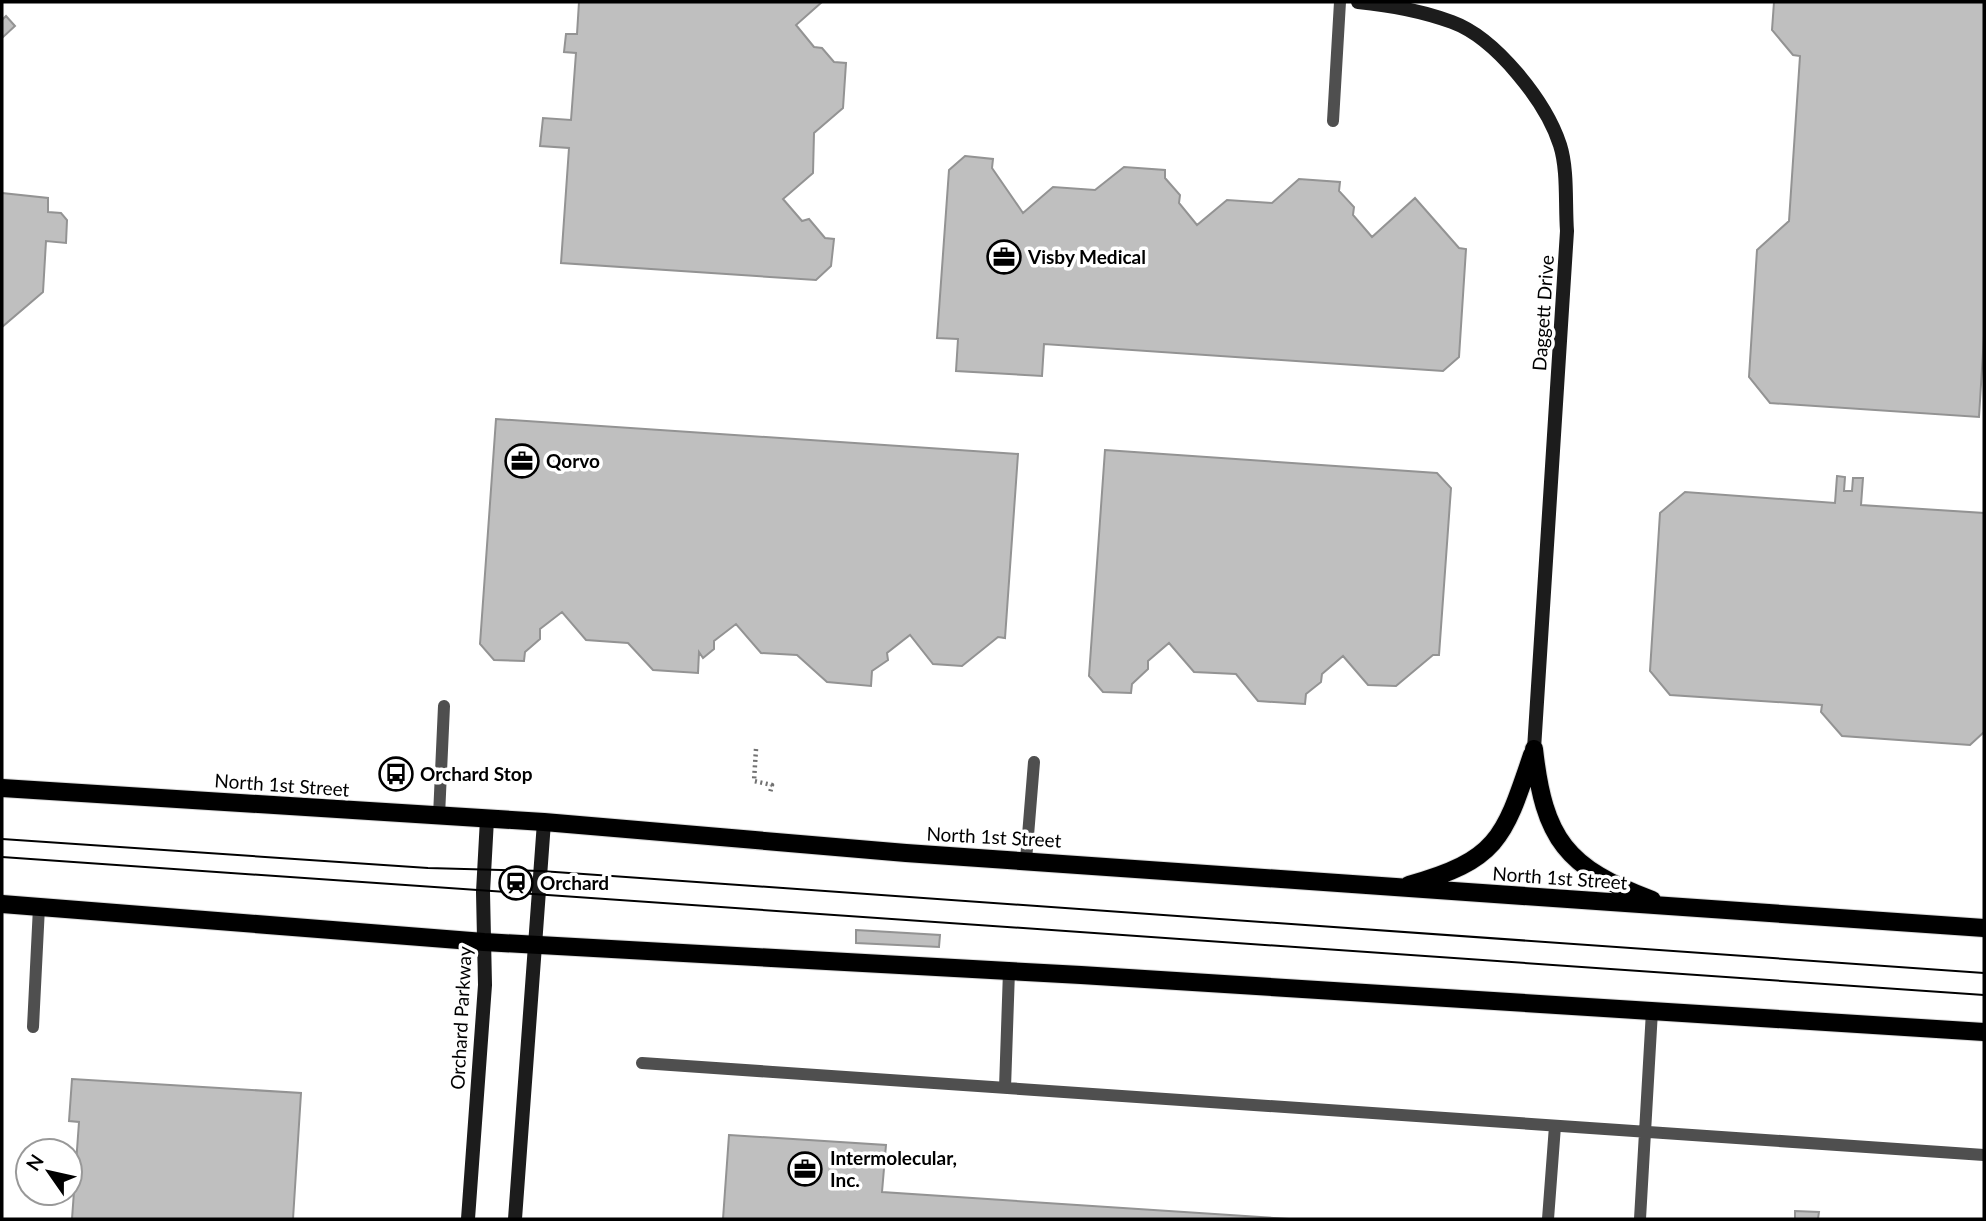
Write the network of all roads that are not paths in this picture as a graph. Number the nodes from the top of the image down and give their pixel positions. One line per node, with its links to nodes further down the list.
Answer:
1 (1340, 2): 3 (lane)
2 (1358, 2): 5 (street, Daggett Drive)
3 (1333, 121)
4 (444, 706): 8 (lane)
5 (1534, 749): 12 (main road); 14 (main road)
6 (1034, 762): 11 (lane)
7 (2, 788): 8 (main road, North 1st Street)
8 (439, 816): 9 (main road, North 1st Street)
9 (487, 819): 10 (main road, North 1st Street); 17 (street, Orchard Parkway)
10 (544, 822): 11 (main road, North 1st Street); 18 (street)
11 (1026, 860): 12 (main road, North 1st Street)
12 (1396, 888): 14 (main road, North 1st Street)
13 (2, 904): 15 (main road)
14 (1668, 906): 16 (main road, North 1st Street)
15 (39, 907): 17 (main road); 21 (lane)
16 (1984, 928)
17 (485, 942): 18 (main road); 28 (street, Orchard Parkway)
18 (537, 944): 19 (main road); 29 (street)
19 (1009, 971): 20 (main road); 24 (lane)
20 (1652, 1011): 22 (main road); 26 (lane)
21 (33, 1027)
22 (1984, 1032)
23 (642, 1063): 24 (lane)
24 (1005, 1088): 25 (lane)
25 (1555, 1126): 26 (lane); 30 (lane)
26 (1647, 1133): 27 (lane); 31 (lane)
27 (1984, 1156)
28 (468, 1219)
29 (516, 1219)
30 (1548, 1219)
31 (1640, 1219)

